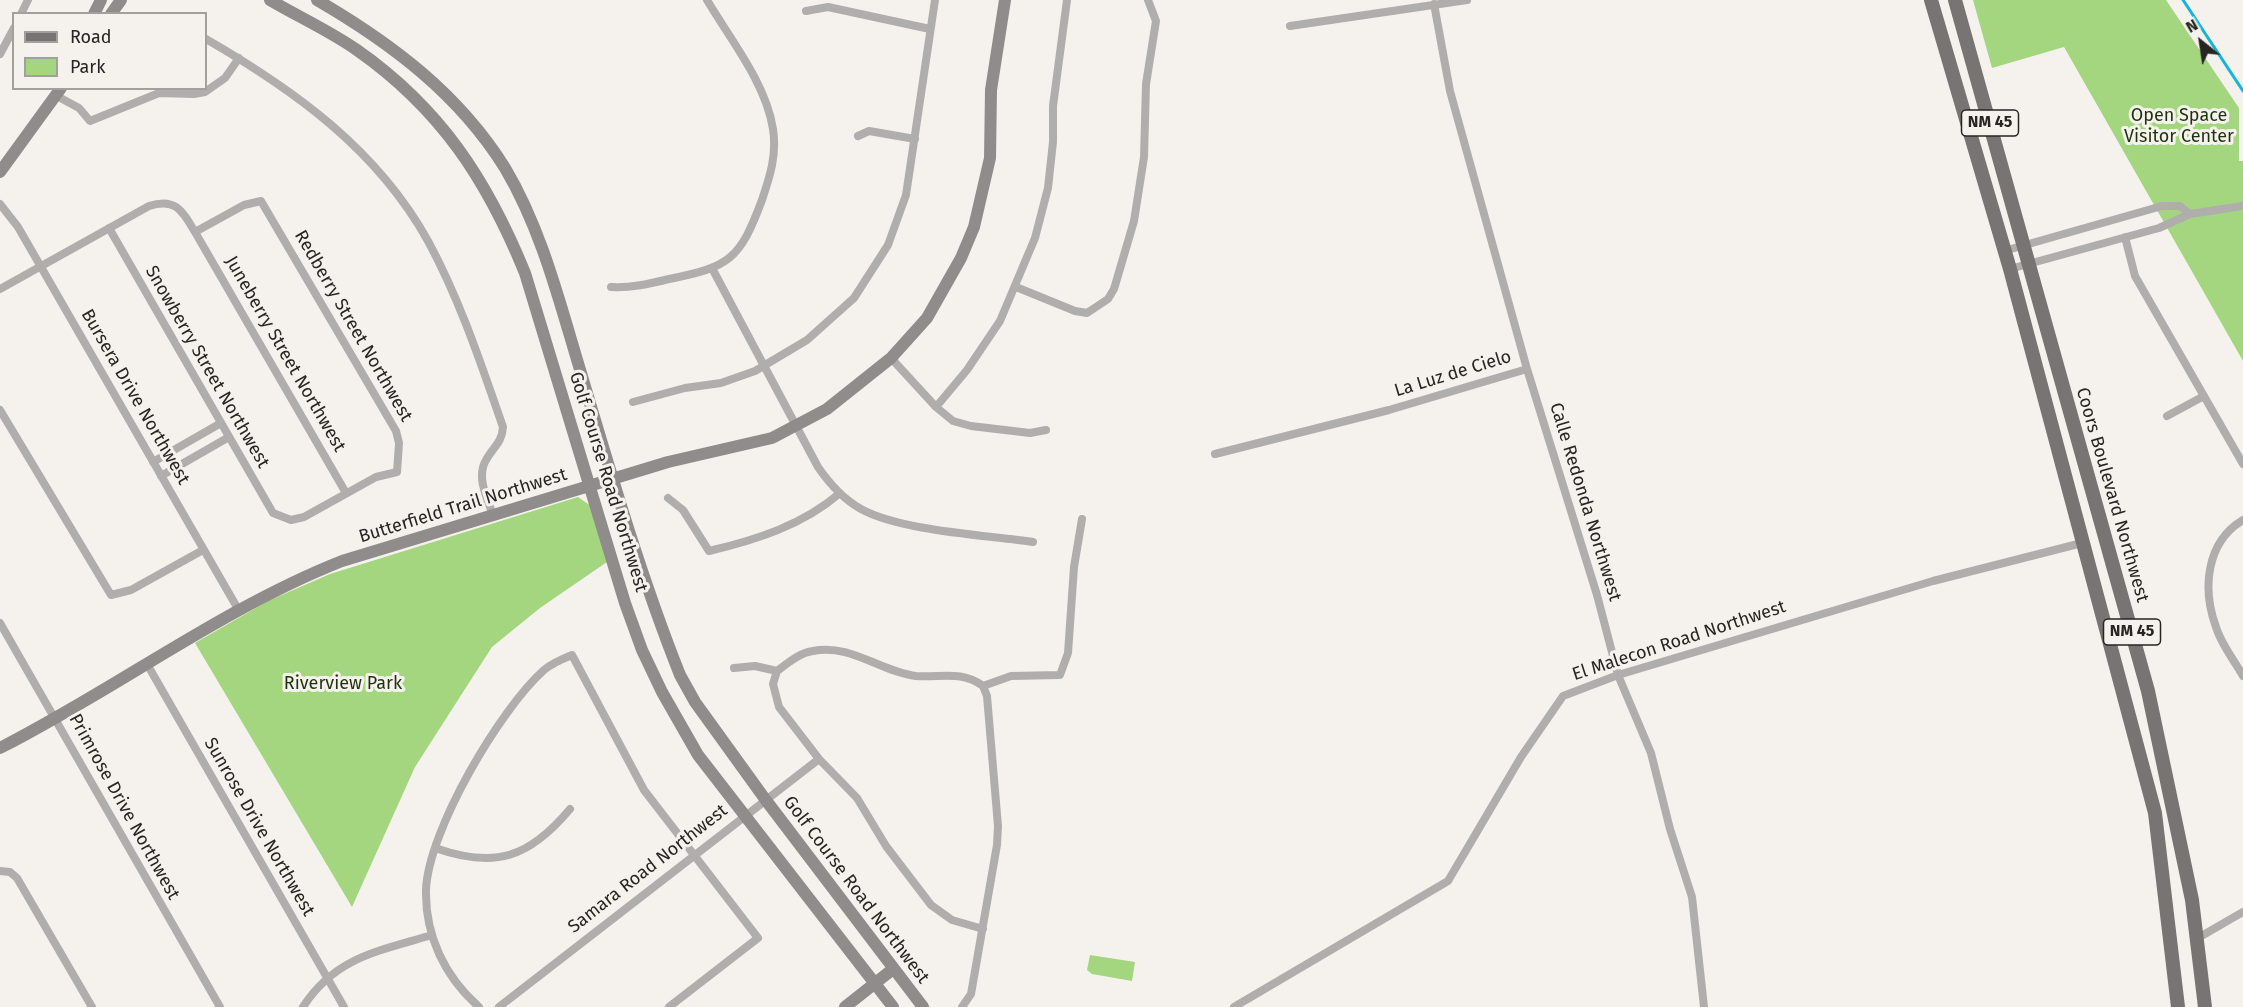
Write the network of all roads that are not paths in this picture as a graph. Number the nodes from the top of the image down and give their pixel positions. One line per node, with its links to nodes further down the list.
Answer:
1 (270, 0): 57 (main road, Golf Course Road Northwest)
2 (318, 0): 56 (main road, Golf Course Road Northwest)
3 (706, 0): 36 (street)
4 (934, 0): 16 (street)
5 (1005, 0): 40 (main road, Butterfield Trail Northwest)
6 (1067, 0): 38 (street)
7 (1148, 0): 38 (street)
8 (1467, 0): 12 (street)
9 (1931, 0): 32 (main road, NM 45)
10 (1948, 0): 14 (main road)
11 (1955, 0): 14 (main road, Coors Boulevard Northwest / NM 45)
12 (1434, 4): 15 (street); 42 (street, Calle Redonda Northwest)
13 (806, 11): 16 (street)
14 (1959, 14): 31 (main road, Coors Boulevard Northwest / NM 45)
15 (1290, 26)
16 (930, 29): 23 (street)
17 (12, 32): 19 (street)
18 (207, 40): 20 (street)
19 (0, 54)
20 (239, 58): 21 (street); 61 (street)
21 (58, 91): 24 (main road)
22 (858, 136): 23 (street)
23 (915, 139): 41 (street)
24 (0, 172)
25 (0, 204): 34 (street, Bursera Drive Northwest)
26 (2243, 206): 27 (street)
27 (2190, 214): 30 (street); 31 (street)
28 (109, 228): 29 (street, Juneberry Street Northwest); 34 (street); 48 (street, Snowberry Street Northwest)
29 (195, 232): 58 (street, Juneberry Street Northwest); 58 (street, Redberry Street Northwest)
30 (2125, 237): 33 (street); 43 (street)
31 (2024, 245): 32 (street); 33 (main road, Coors Boulevard Northwest / NM 45)
32 (2004, 250): 35 (main road, NM 45)
33 (2030, 264): 35 (street); 87 (main road, Coors Boulevard Northwest / NM 45)
34 (41, 266): 39 (street); 53 (street, Bursera Drive Northwest)
35 (2010, 269): 65 (main road, NM 45)
36 (713, 270): 37 (street); 41 (street)
37 (611, 287)
38 (1016, 287): 45 (street)
39 (0, 289)
40 (891, 358): 45 (street); 49 (main road, Butterfield Trail Northwest)
41 (765, 366): 44 (street); 49 (street)
42 (1527, 369): 52 (street, La Luz de Cielo); 72 (street, Calle Redonda Northwest)
43 (2204, 396): 47 (street); 54 (street)
44 (633, 402)
45 (936, 407): 50 (street)
46 (0, 410): 66 (street)
47 (2167, 416)
48 (221, 423): 51 (street, Snowberry Street Northwest); 53 (street)
49 (796, 426): 56 (main road, Butterfield Trail Northwest); 59 (street)
50 (1046, 430)
51 (229, 437): 55 (street); 58 (street, Snowberry Street Northwest)
52 (1215, 454)
53 (153, 462): 55 (street, Bursera Drive Northwest)
54 (2243, 464)
55 (161, 476): 66 (street, Bursera Drive Northwest)
56 (613, 480): 57 (main road, Butterfield Trail Northwest); 78 (main road, Golf Course Road Northwest)
57 (590, 486): 61 (main road, Butterfield Trail Northwest); 80 (main road, Golf Course Road Northwest)
58 (346, 493)
59 (840, 493): 60 (street); 64 (street)
60 (668, 498)
61 (493, 515): 67 (main road, Butterfield Trail Northwest)
62 (1082, 519): 74 (street)
63 (2243, 520): 73 (street)
64 (1033, 542)
65 (2082, 543): 72 (street, El Malecon Road Northwest); 104 (main road, NM 45)
66 (203, 550): 67 (street, Bursera Drive Northwest)
67 (238, 609): 69 (main road, Butterfield Trail Northwest)
68 (0, 623): 75 (street, Primrose Drive Northwest)
69 (147, 664): 75 (main road, Butterfield Trail Northwest); 89 (street, Sunrose Drive Northwest)
70 (734, 668): 71 (street)
71 (777, 671): 74 (street); 77 (street)
72 (1618, 675): 102 (street, El Malecon Road Northwest); 103 (street, Calle Redonda Northwest)
73 (2243, 676)
74 (982, 686): 85 (street)
75 (54, 717): 76 (main road, Butterfield Trail Northwest); 92 (street, Primrose Drive Northwest)
76 (0, 748)
77 (819, 759): 78 (street, Samara Road Northwest); 85 (street)
78 (765, 799): 80 (street, Samara Road Northwest); 88 (main road, Golf Course Road Northwest)
79 (570, 809): 81 (street)
80 (744, 814): 82 (street, Samara Road Northwest); 90 (main road, Golf Course Road Northwest)
81 (435, 849): 82 (street); 86 (street)
82 (694, 854): 96 (street, Samara Road Northwest); 97 (street)
83 (0, 871): 91 (street)
84 (2243, 912): 87 (street)
85 (983, 929): 101 (street)
86 (432, 935): 89 (street); 95 (street)
87 (2198, 938): 105 (main road, Coors Boulevard Northwest / NM 45)
88 (893, 969): 90 (main road); 100 (main road, Golf Course Road Northwest)
89 (327, 978): 93 (street); 94 (street, Sunrose Drive Northwest)
90 (875, 983): 98 (main road); 99 (main road, Golf Course Road Northwest)
91 (93, 1007)
92 (220, 1007)
93 (303, 1007)
94 (344, 1007)
95 (479, 1007)
96 (498, 1007)
97 (669, 1007)
98 (844, 1007)
99 (893, 1007)
100 (922, 1007)
101 (963, 1007)
102 (1234, 1007)
103 (1704, 1007)
104 (2178, 1007)
105 (2205, 1007)

